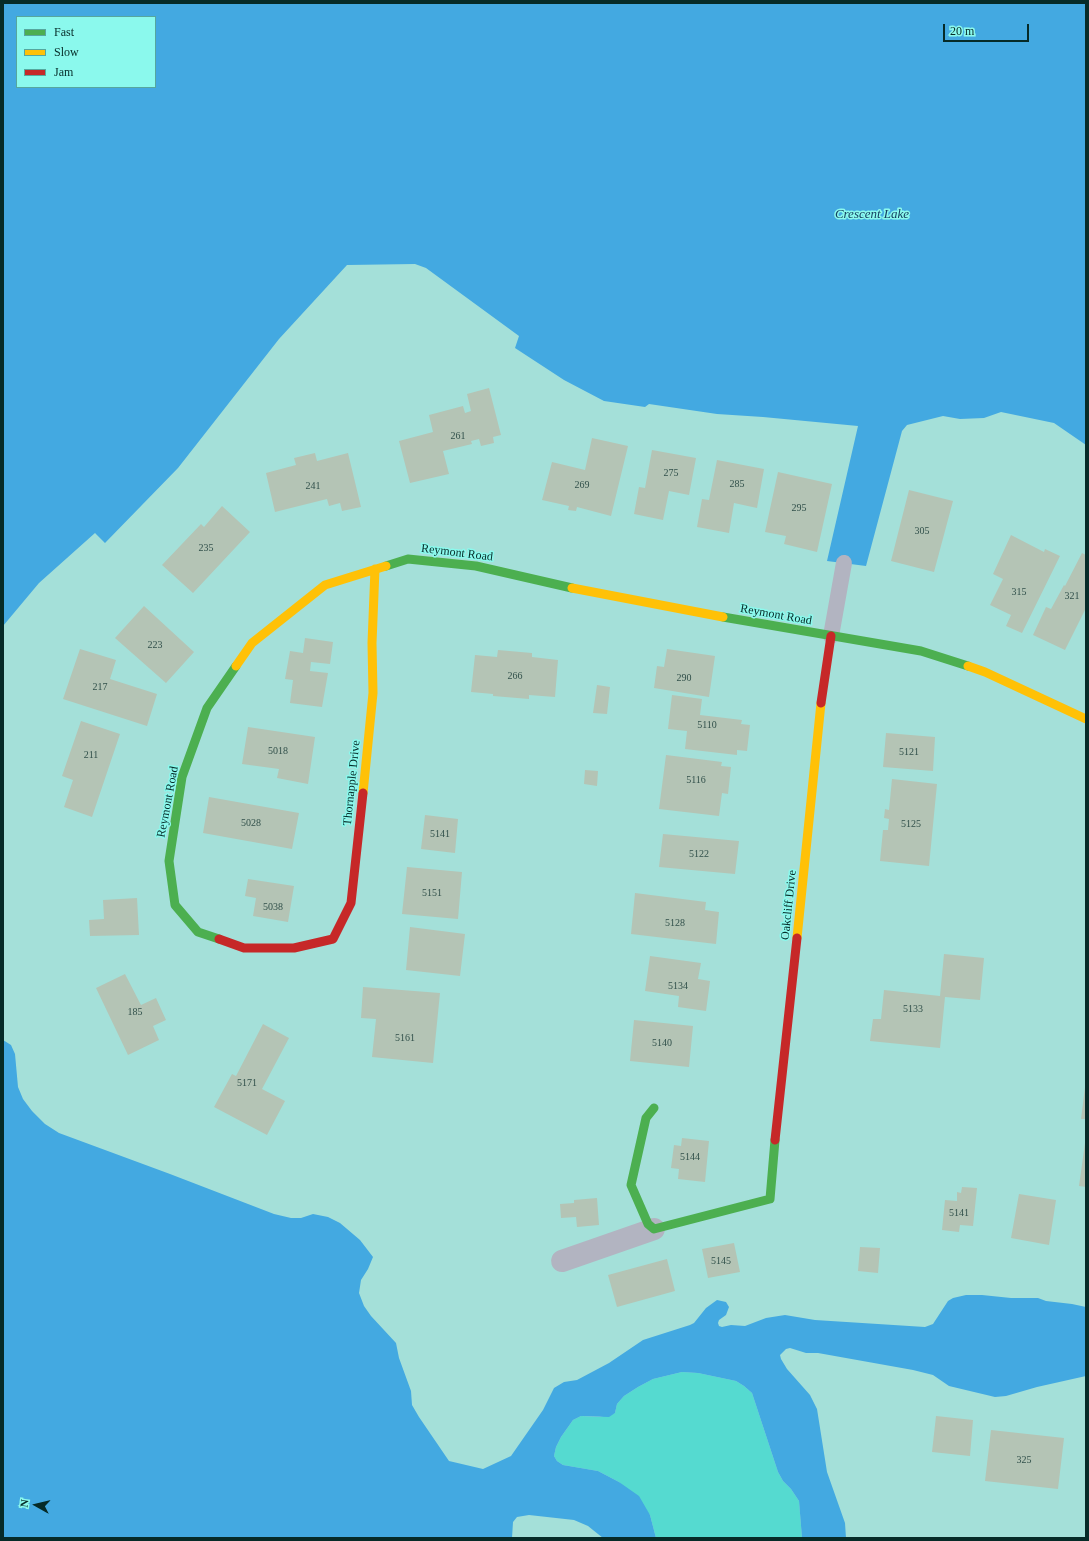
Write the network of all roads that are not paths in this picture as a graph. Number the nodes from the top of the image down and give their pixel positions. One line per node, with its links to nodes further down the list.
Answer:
1 (844, 563): 3 (lane)
2 (375, 569): 3 (street, Reymont Road); 5 (street, Thornapple Drive); 5 (street, Reymont Road)
3 (831, 636): 4 (street, Reymont Road); 7 (street, Oakcliff Drive)
4 (1086, 719)
5 (278, 948)
6 (654, 1108): 7 (street)
7 (654, 1230): 8 (street)
8 (562, 1261)

